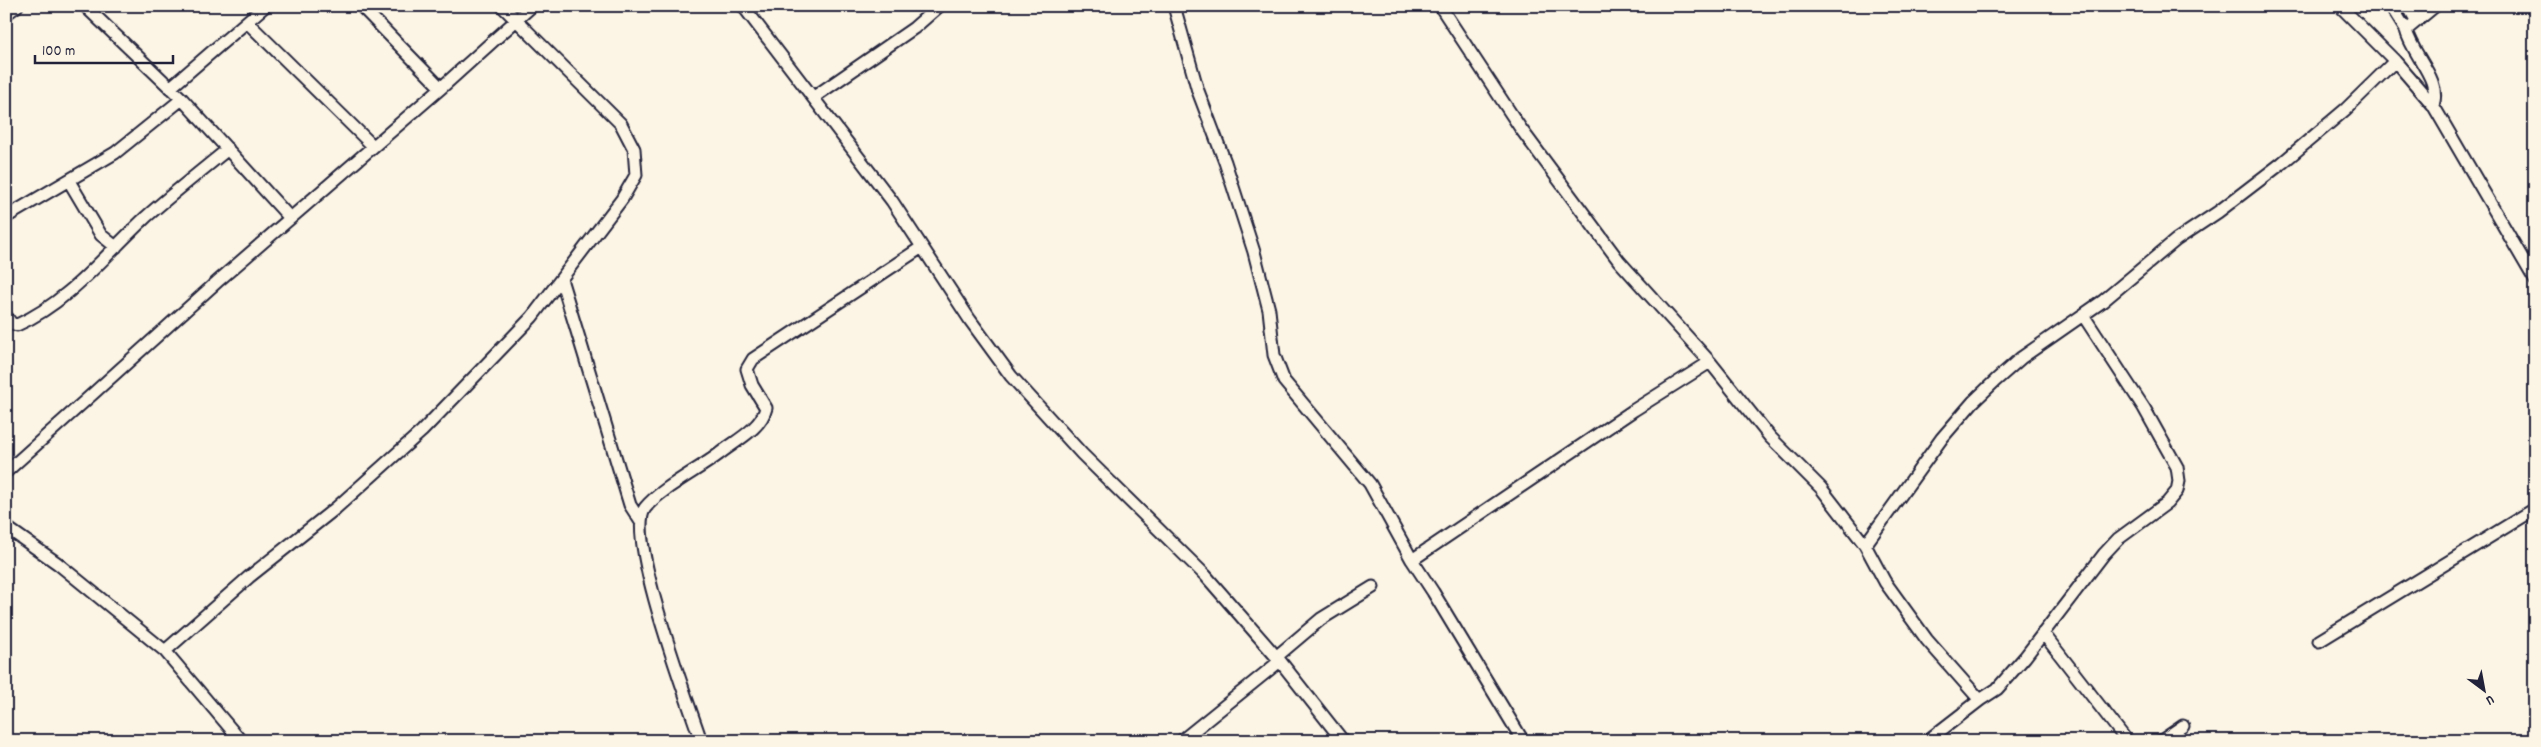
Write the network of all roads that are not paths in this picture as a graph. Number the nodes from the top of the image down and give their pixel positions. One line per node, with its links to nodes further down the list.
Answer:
1 (17, 6): 15 (street)
2 (85, 6): 21 (street)
3 (266, 6): 18 (street)
4 (361, 6): 22 (street)
5 (502, 6): 17 (street)
6 (532, 6): 17 (street)
7 (743, 6): 23 (street)
8 (939, 6): 23 (street)
9 (1174, 6): 43 (street)
10 (1440, 6): 37 (street)
11 (2340, 6): 20 (street)
12 (2391, 6): 19 (street)
13 (2408, 6): 16 (street)
14 (2435, 6): 16 (street)
15 (6, 14)
16 (2416, 20): 19 (street)
17 (516, 21): 22 (street); 33 (street)
18 (248, 23): 21 (street); 26 (street)
19 (2406, 30): 25 (street)
20 (2395, 61): 25 (street); 35 (street)
21 (170, 88): 24 (street)
22 (441, 88): 26 (street)
23 (814, 97): 32 (street)
24 (182, 99): 27 (street); 28 (street)
25 (2433, 105): 34 (street)
26 (373, 146): 30 (street)
27 (228, 149): 30 (street); 31 (street)
28 (69, 181): 29 (street); 31 (street)
29 (6, 217)
30 (290, 218): 38 (street)
31 (116, 247): 36 (street)
32 (922, 247): 40 (street); 48 (street)
33 (561, 278): 40 (street); 47 (street)
34 (2535, 280)
35 (2083, 315): 42 (street); 45 (street)
36 (6, 316)
37 (1710, 362): 42 (street); 43 (street)
38 (6, 472)
39 (2535, 509): 46 (street)
40 (641, 522): 52 (street)
41 (6, 527): 47 (street)
42 (1865, 545): 49 (street)
43 (1412, 560): 55 (street)
44 (1373, 587): 48 (street)
45 (2043, 633): 49 (street); 57 (street)
46 (2319, 641)
47 (165, 651): 51 (street)
48 (1278, 659): 53 (street); 54 (street)
49 (1980, 700): 56 (street)
50 (2183, 726): 58 (street)
51 (241, 741)
52 (701, 741)
53 (1181, 741)
54 (1342, 741)
55 (1523, 741)
56 (1927, 741)
57 (2127, 741)
58 (2161, 741)

